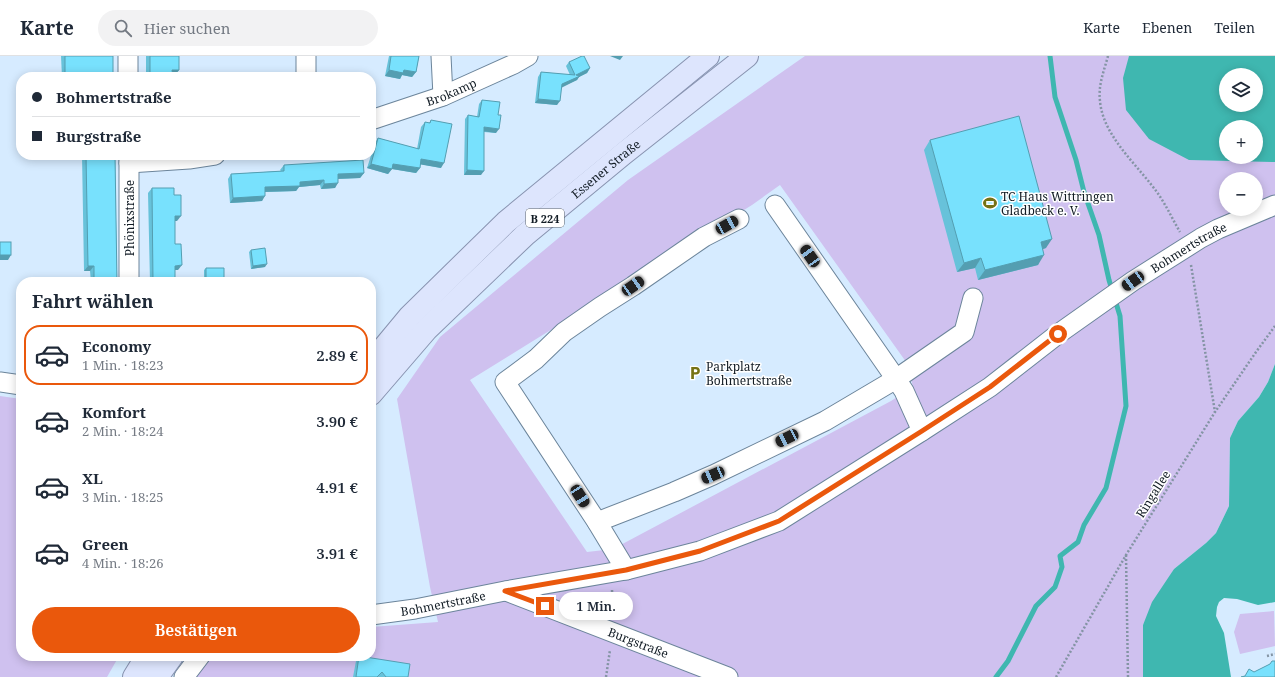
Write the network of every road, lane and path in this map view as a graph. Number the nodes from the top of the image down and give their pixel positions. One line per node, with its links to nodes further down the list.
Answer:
1 (128, 56): 8 (street)
2 (306, 56): 9 (street)
3 (441, 56): 10 (street)
4 (528, 56): 10 (street, Brokamp)
5 (708, 56): 20 (main road, Essener Straße / B 224)
6 (747, 56): 24 (main road, Essener Straße / B 224)
7 (1108, 56): 16 (path)
8 (128, 72)
9 (306, 72)
10 (443, 96): 11 (street, Brokamp)
11 (376, 118)
12 (129, 160): 17 (street, Phönixstraße)
13 (774, 205): 21 (street)
14 (1275, 205): 16 (street, Bohmertstraße)
15 (739, 218): 27 (street)
16 (1188, 247): 25 (path); 26 (street, Bohmertstraße)
17 (129, 277)
18 (973, 298): 21 (street)
19 (1275, 326): 25 (path, Ringallee)
20 (376, 358)
21 (896, 379): 26 (street); 27 (street)
22 (0, 382): 23 (street)
23 (16, 385)
24 (376, 388)
25 (1215, 412): 28 (path, Ringallee)
26 (928, 427): 29 (street, Bohmertstraße)
27 (597, 522): 29 (street)
28 (1126, 555): 43 (path, Ringallee); 44 (path)
29 (619, 572): 30 (street, Bohmertstraße); 32 (path)
30 (505, 591): 31 (street, Bohmertstraße); 32 (street, Burgstraße)
31 (376, 614)
32 (613, 633): 41 (path); 42 (street, Burgstraße)
33 (1275, 654): 34 (path)
34 (1266, 656)
35 (144, 661): 38 (main road)
36 (168, 661): 39 (main road)
37 (196, 661): 40 (street)
38 (134, 677)
39 (157, 677)
40 (184, 677)
41 (606, 677)
42 (728, 677)
43 (1056, 677)
44 (1128, 677)

